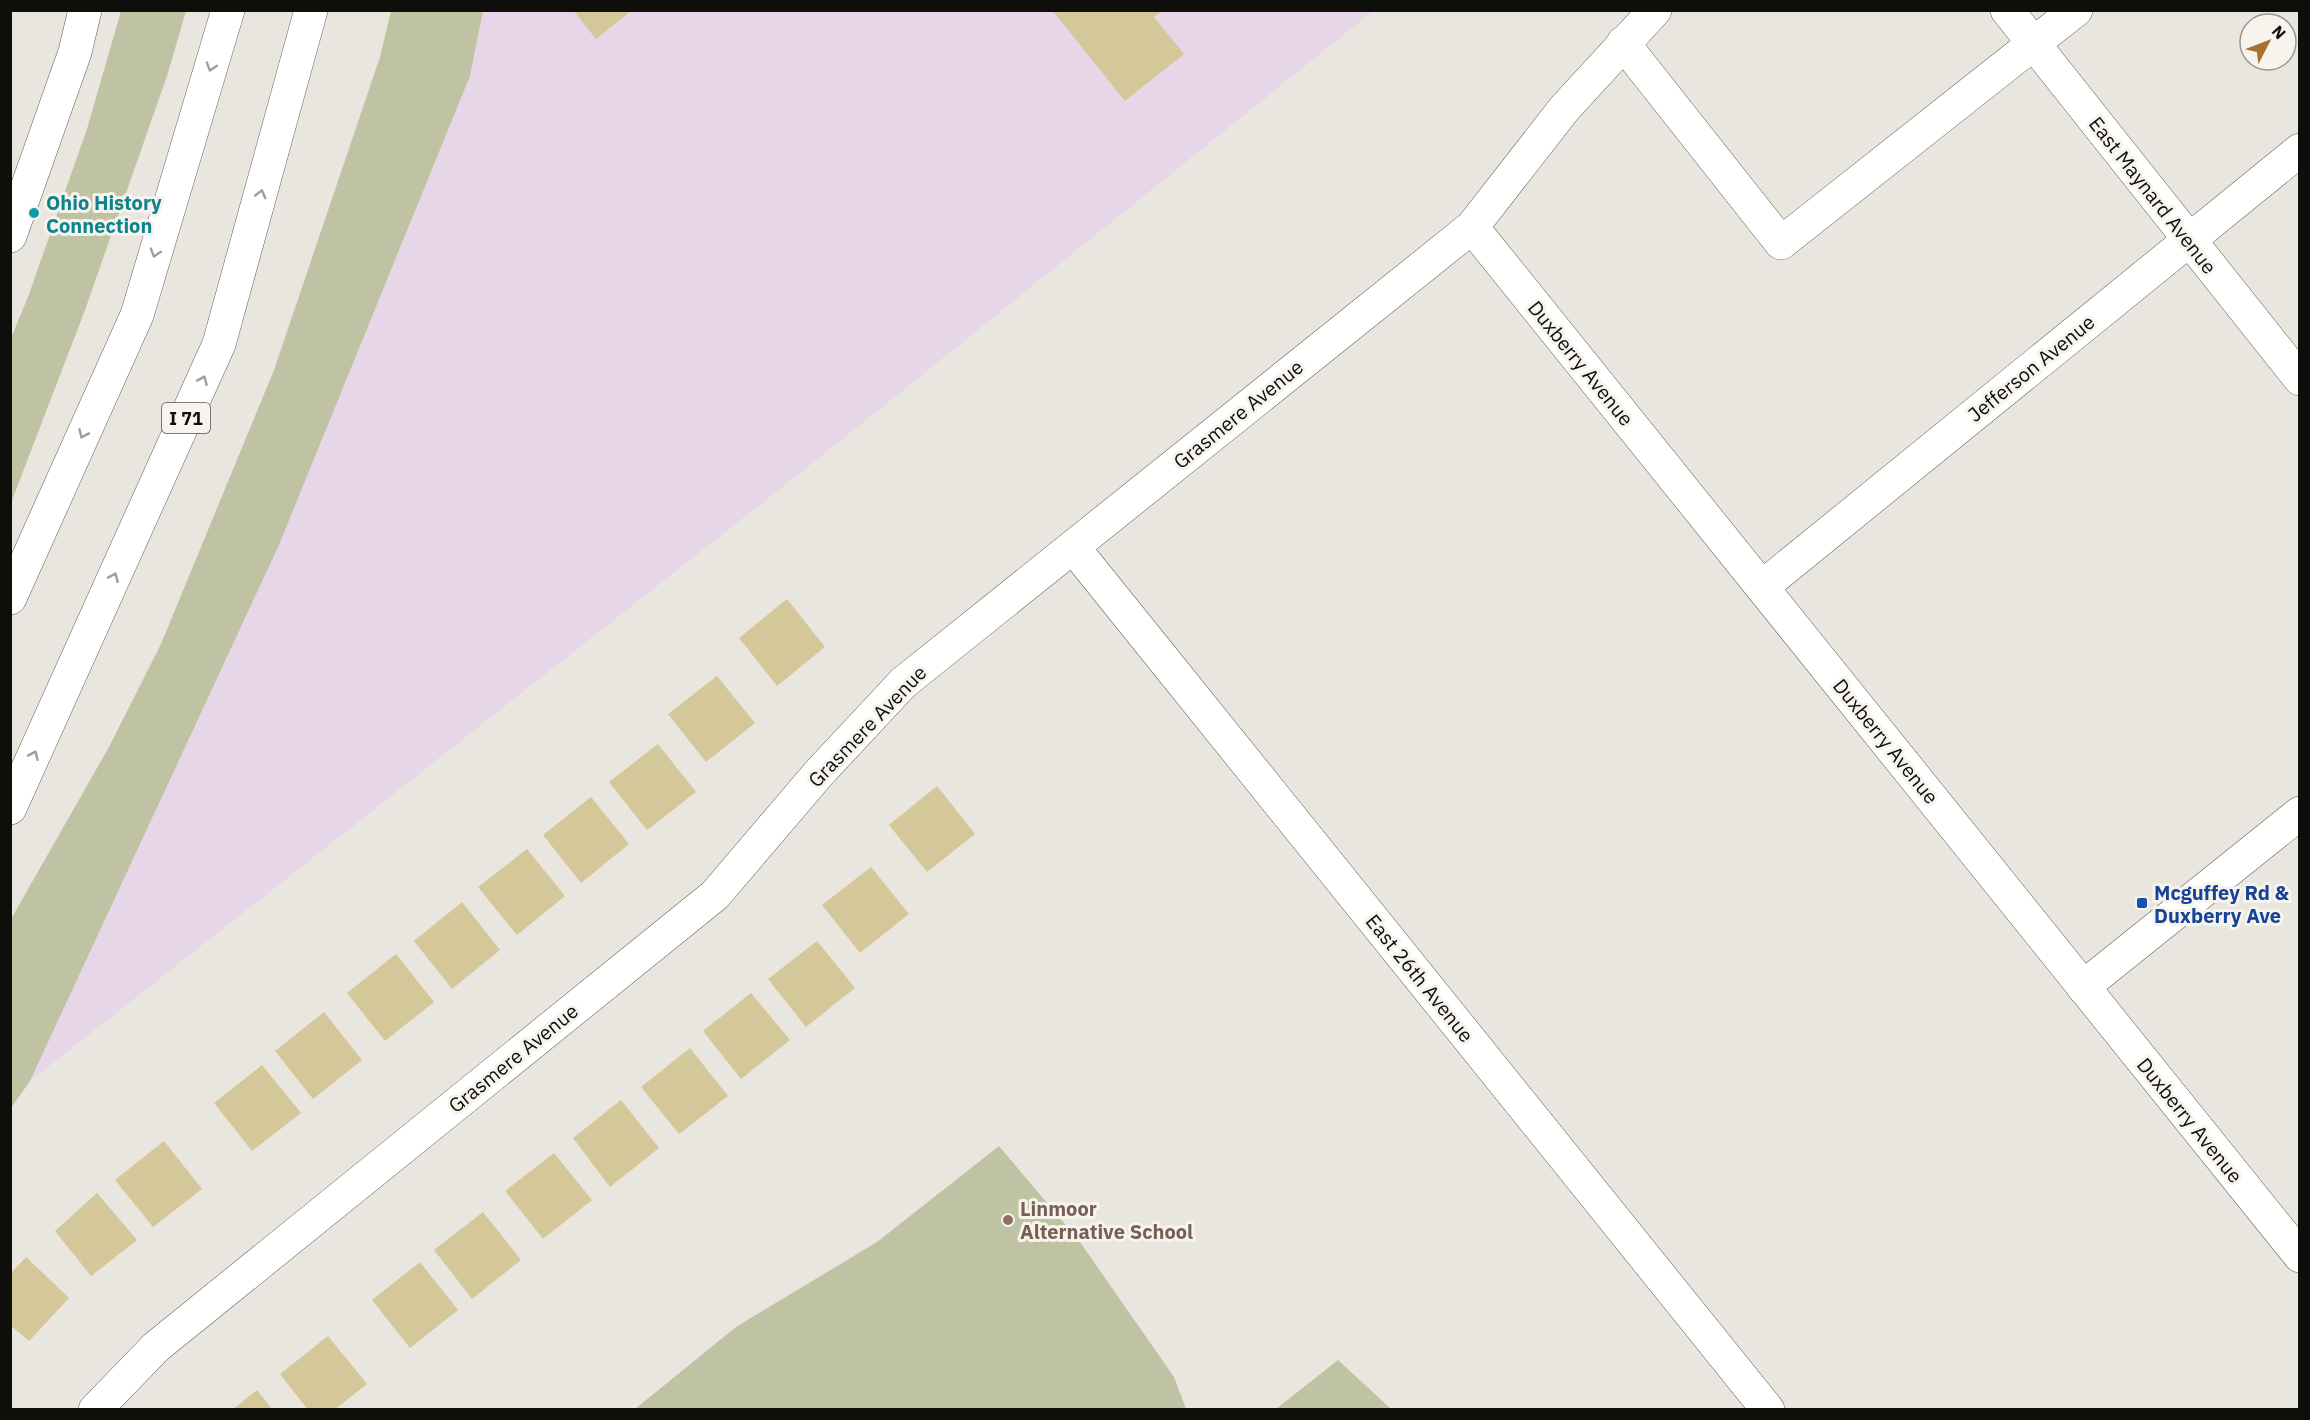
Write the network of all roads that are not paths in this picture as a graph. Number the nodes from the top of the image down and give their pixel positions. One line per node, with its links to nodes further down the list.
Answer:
1 (85, 10): 11 (main road)
2 (228, 10): 16 (main road, one-way to 16)
3 (311, 10): 17 (main road, I 71, one-way to 3)
4 (1655, 10): 7 (main road, Grasmere Avenue)
5 (2007, 10): 8 (main road, East Maynard Avenue)
6 (2076, 10): 8 (main road)
7 (1623, 43): 8 (main road); 10 (main road, Grasmere Avenue)
8 (2034, 45): 12 (main road, East Maynard Avenue)
9 (2300, 150): 12 (main road, Jefferson Avenue)
10 (1472, 227): 14 (main road, Grasmere Avenue); 15 (main road, Duxberry Avenue)
11 (10, 236)
12 (2188, 240): 13 (main road, East Maynard Avenue); 15 (main road, Jefferson Avenue)
13 (2300, 379)
14 (1073, 547): 21 (main road, Grasmere Avenue); 22 (main road, East 26th Avenue)
15 (1762, 587): 19 (main road, Duxberry Avenue)
16 (10, 598)
17 (10, 808)
18 (2300, 813): 19 (main road)
19 (2083, 987): 20 (main road, Duxberry Avenue)
20 (2300, 1256)
21 (95, 1410)
22 (1768, 1410)

